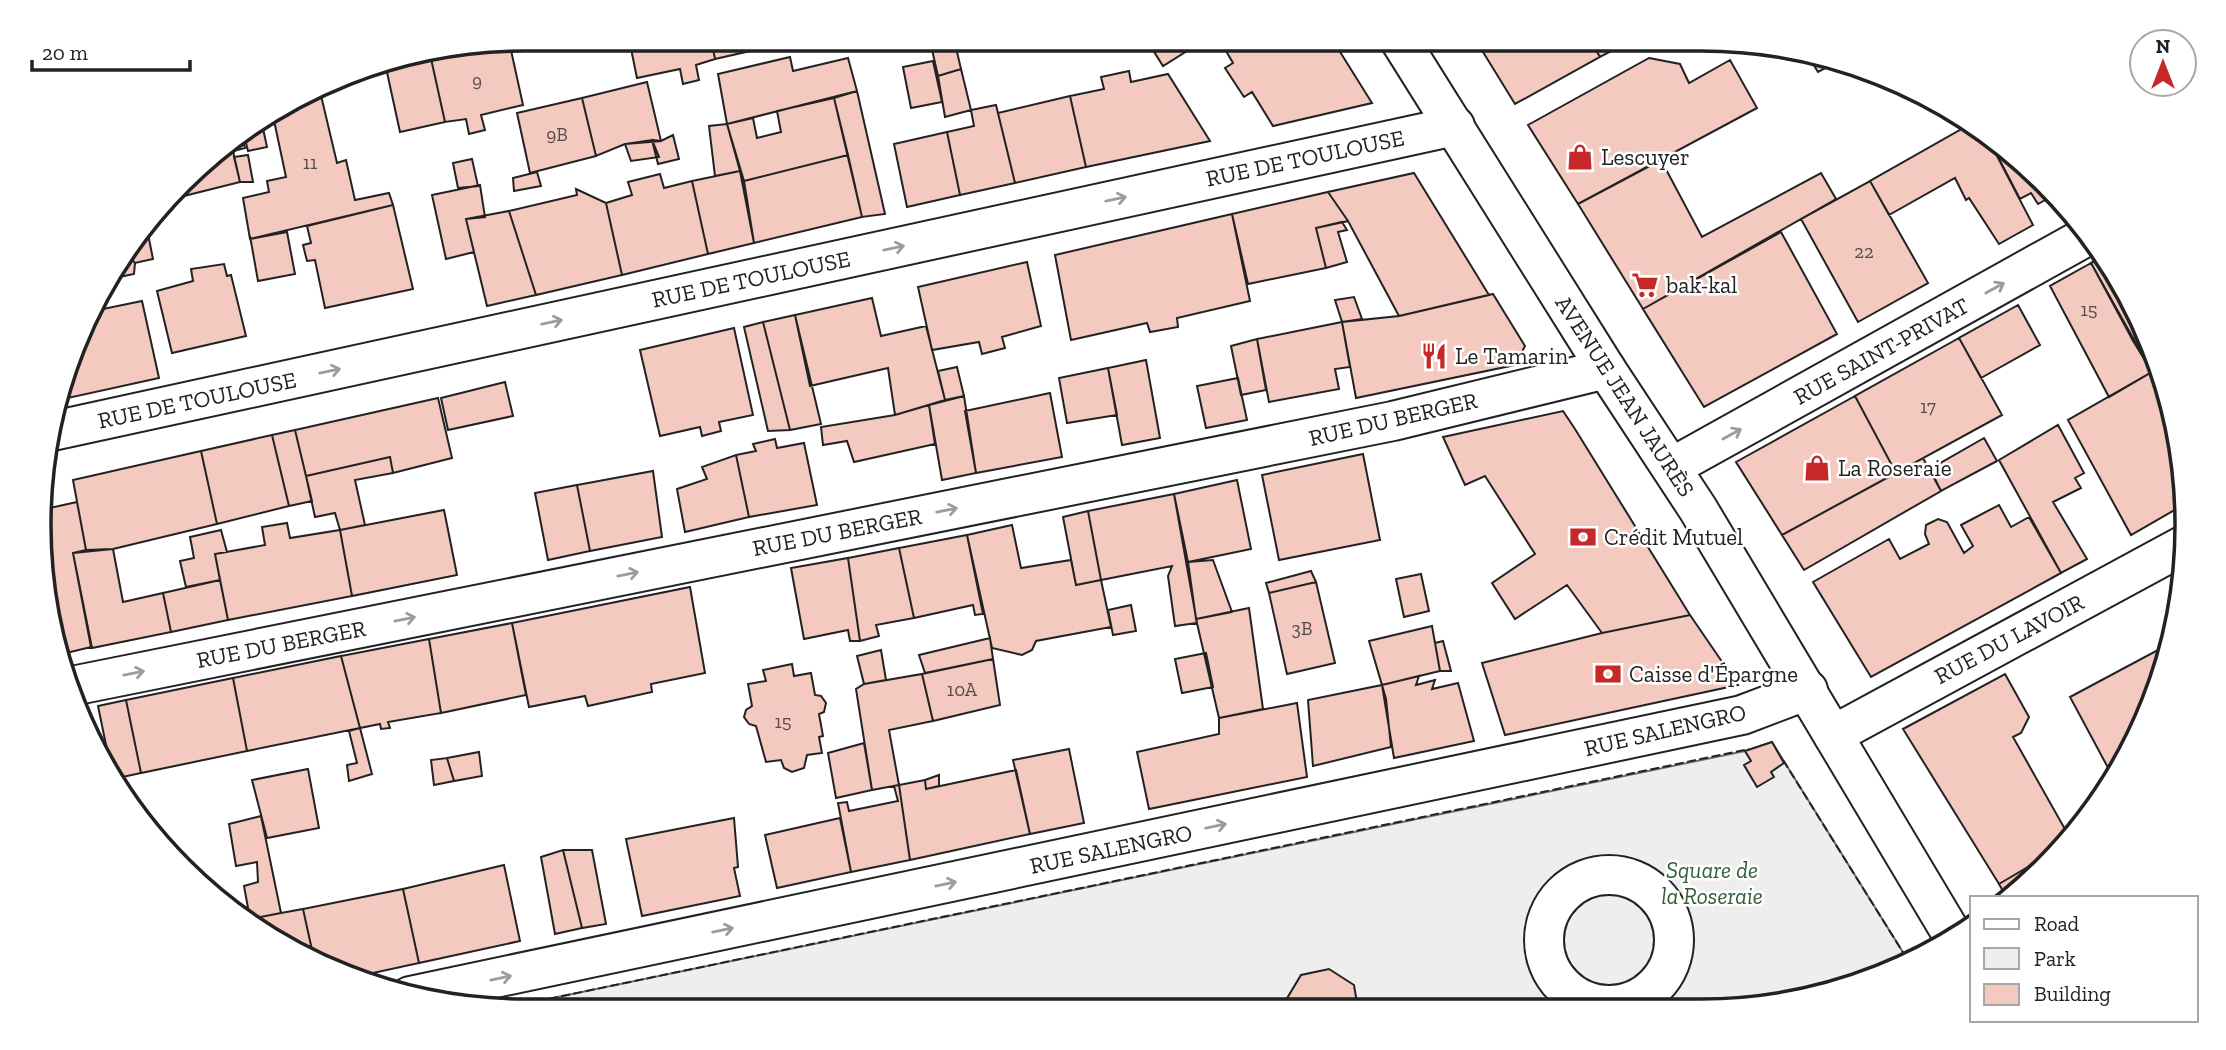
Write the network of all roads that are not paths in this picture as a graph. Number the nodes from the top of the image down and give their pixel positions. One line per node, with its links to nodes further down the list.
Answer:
1 (1407, 51): 2 (street, AVENUE JEAN JAURÈS)
2 (1455, 126): 4 (street, AVENUE JEAN JAURÈS); 5 (street, RUE DE TOULOUSE, one-way to 2)
3 (2080, 240): 6 (street, RUE SAINT-PRIVAT, one-way to 3)
4 (1606, 369): 6 (street, AVENUE JEAN JAURÈS); 8 (street, RUE DU BERGER, one-way to 4)
5 (61, 429)
6 (1672, 467): 9 (street, AVENUE JEAN JAURÈS)
7 (2174, 550): 10 (street, RUE DU LAVOIR)
8 (79, 685)
9 (1808, 690): 10 (street, AVENUE JEAN JAURÈS); 12 (street, RUE SALENGRO, one-way to 9)
10 (1833, 735): 11 (street, AVENUE JEAN JAURÈS)
11 (1949, 929)
12 (436, 991)

